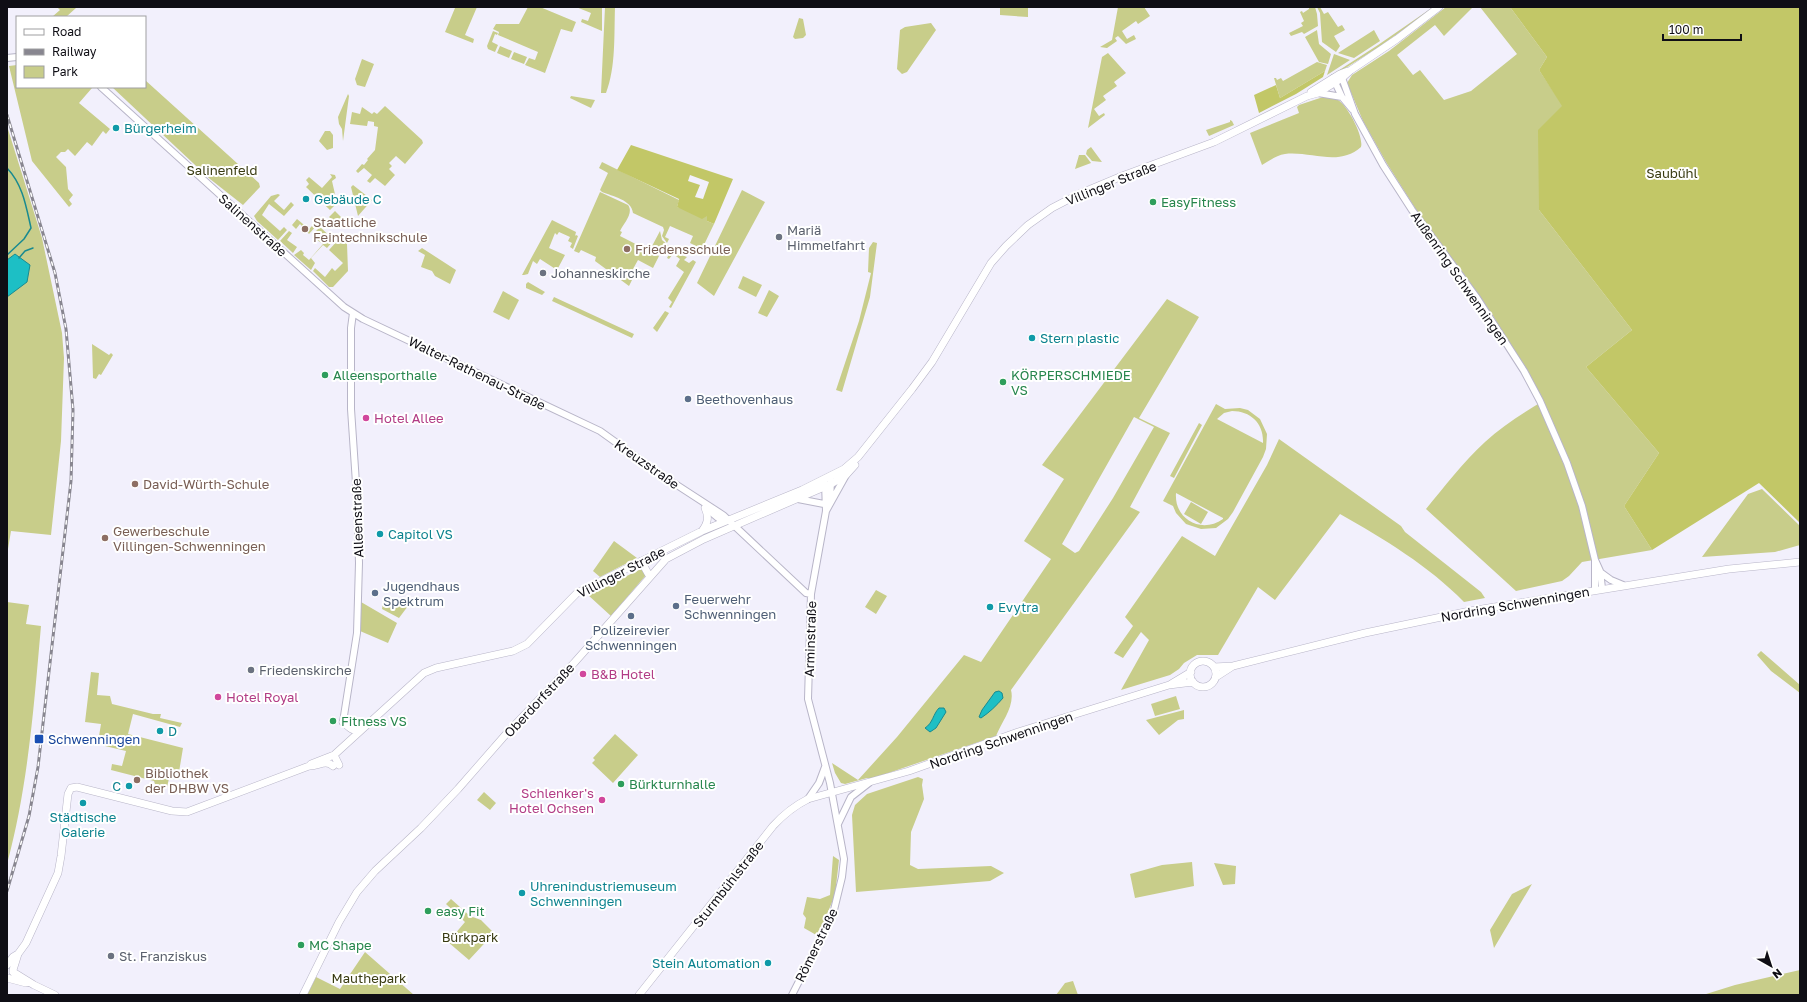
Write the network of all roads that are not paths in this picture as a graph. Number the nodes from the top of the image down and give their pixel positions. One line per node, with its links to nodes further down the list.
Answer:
1 (1439, 7): 2 (main road, Villinger Straße)
2 (1341, 76): 3 (main road, Villinger Straße); 8 (street, Außenring Schwenningen)
3 (1334, 80): 5 (main road, Villinger Straße); 6 (main road, Villinger Straße); 7 (street, Außenring Schwenningen)
4 (102, 88): 9 (street, Salinenstraße)
5 (1318, 93): 6 (main road, Villinger Straße); 7 (street)
6 (1307, 96): 11 (main road, Villinger Straße)
7 (1342, 97): 8 (street, Außenring Schwenningen)
8 (1355, 114): 21 (street, Außenring Schwenningen)
9 (353, 313): 10 (street, Walter-Rathenau-Straße); 35 (street, Alleenstraße)
10 (600, 431): 14 (street, Kreuzstraße)
11 (858, 457): 12 (main road, Villinger Straße); 13 (main road, Villinger Straße)
12 (846, 475): 13 (main road, Villinger Straße); 16 (street, Arminstraße)
13 (828, 482): 15 (main road, Villinger Straße); 16 (street, Arminstraße); 18 (main road, Villinger Straße)
14 (694, 497): 17 (street, Kreuzstraße); 18 (street, Kreuzstraße)
15 (798, 499): 16 (street); 19 (main road, Villinger Straße)
16 (827, 503): 28 (street, Arminstraße)
17 (706, 508): 18 (street, Kreuzstraße); 20 (main road)
18 (728, 521): 19 (street, Kreuzstraße); 20 (main road, Villinger Straße)
19 (734, 526): 25 (main road, Oberdorfstraße); 28 (street, Kreuzstraße)
20 (702, 531): 22 (main road, Villinger Straße)
21 (1595, 560): 24 (street, Außenring Schwenningen); 27 (street, Außenring Schwenningen)
22 (641, 561): 25 (main road); 36 (main road, Villinger Straße)
23 (1800, 562): 26 (main road, Nordring Schwenningen)
24 (1600, 572): 26 (street); 27 (street, Außenring Schwenningen)
25 (650, 576): 46 (main road, Oberdorfstraße)
26 (1623, 585): 27 (main road, Nordring Schwenningen)
27 (1599, 589): 29 (main road, Nordring Schwenningen)
28 (812, 594): 39 (street, Arminstraße)
29 (1233, 666): 30 (main road, Nordring Schwenningen); 32 (main road, Nordring Schwenningen)
30 (1214, 667): 31 (main road); 32 (main road)
31 (1191, 672): 33 (main road); 34 (main road, Nordring Schwenningen)
32 (1216, 677): 33 (main road)
33 (1193, 682): 34 (main road, Nordring Schwenningen)
34 (1169, 685): 40 (main road, Nordring Schwenningen)
35 (343, 722): 36 (main road)
36 (362, 729): 37 (main road, Villinger Straße)
37 (334, 755): 38 (main road); 38 (main road)
38 (309, 766): 44 (main road)
39 (825, 767): 41 (street, Arminstraße); 42 (street)
40 (869, 783): 41 (main road, Nordring Schwenningen); 43 (street)
41 (832, 793): 42 (main road, Sturmbühlstraße); 43 (street, Römerstraße)
42 (808, 799): 47 (main road, Sturmbühlstraße)
43 (838, 824): 48 (street, Römerstraße)
44 (9, 972): 45 (main road)
45 (55, 995)
46 (303, 995)
47 (639, 995)
48 (792, 995)

